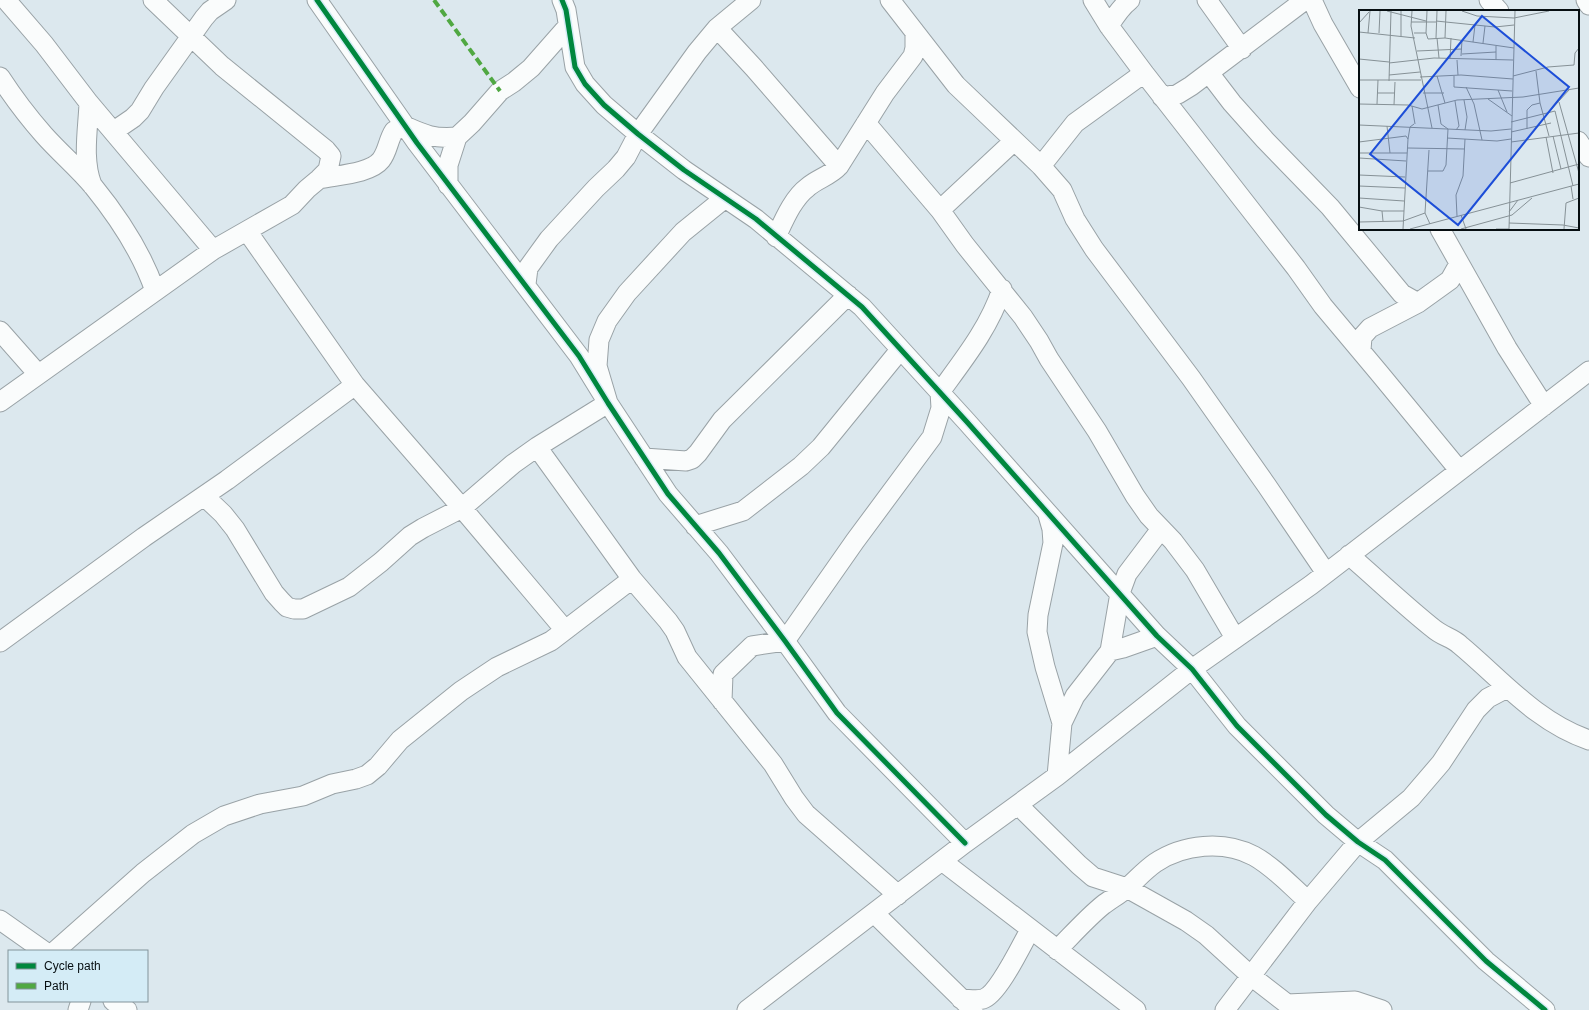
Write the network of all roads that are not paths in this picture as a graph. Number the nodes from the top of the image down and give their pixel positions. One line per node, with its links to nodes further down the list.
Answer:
1 (6, 0): 26 (street)
2 (153, 0): 19 (street)
3 (226, 0): 19 (street)
4 (317, 0): 28 (street)
5 (562, 0): 15 (street)
6 (751, 0): 17 (street)
7 (890, 0): 18 (street)
8 (1093, 0): 16 (street)
9 (1130, 0): 16 (street)
10 (1207, 0): 20 (street)
11 (1305, 0): 20 (street)
12 (1312, 0): 24 (street)
13 (1586, 0): 14 (street)
14 (1589, 5)
15 (568, 26): 30 (street); 31 (street)
16 (1110, 26): 21 (street)
17 (717, 28): 30 (street); 35 (street)
18 (915, 32): 27 (street); 32 (street)
19 (192, 37): 29 (street); 37 (street)
20 (1242, 49): 22 (street)
21 (1144, 73): 25 (street); 36 (street)
22 (1209, 73): 25 (street); 50 (street)
23 (0, 77): 39 (street)
24 (1359, 85)
25 (1162, 97): 56 (street)
26 (90, 104): 29 (street); 39 (street)
27 (866, 123): 35 (street); 41 (street)
28 (405, 126): 31 (street); 37 (street); 38 (street)
29 (114, 131): 45 (street)
30 (638, 134): 40 (street); 46 (street)
31 (457, 137): 38 (street)
32 (1014, 141): 36 (street); 41 (street)
33 (1579, 142): 34 (street)
34 (1589, 157)
35 (839, 166): 44 (street)
36 (1041, 166): 73 (street)
37 (319, 179): 43 (street)
38 (448, 185): 46 (street)
39 (93, 186): 49 (street)
40 (725, 198): 44 (street); 62 (street)
41 (940, 210): 48 (street)
42 (1440, 230): 47 (street)
43 (247, 232): 45 (street); 59 (street)
44 (776, 237): 51 (street)
45 (213, 250): 49 (street)
46 (522, 273): 62 (street)
47 (1459, 275): 52 (street); 63 (street)
48 (1002, 289): 60 (street); 71 (street)
49 (155, 291): 58 (street)
50 (1402, 294): 52 (street); 53 (street)
51 (848, 295): 55 (street); 65 (street)
52 (1418, 303): 53 (street)
53 (1399, 313): 56 (street)
54 (0, 331): 58 (street)
55 (900, 350): 60 (street); 70 (street)
56 (1361, 350): 66 (street)
57 (1589, 371): 63 (street)
58 (38, 374): 61 (street)
59 (355, 385): 67 (street); 68 (street)
60 (940, 392): 69 (street); 79 (street)
61 (0, 402)
62 (608, 403): 64 (street); 65 (street)
63 (1544, 406): 66 (street)
64 (537, 447): 68 (street); 74 (street)
65 (644, 458): 70 (street)
66 (1458, 470): 72 (street)
67 (204, 496): 68 (street); 80 (street)
68 (462, 508): 76 (street)
69 (1048, 515): 75 (street); 85 (street)
70 (695, 526): 79 (street)
71 (1161, 529): 75 (street); 78 (street)
72 (1349, 555): 73 (street); 83 (street)
73 (1326, 573): 78 (street)
74 (632, 579): 76 (street); 84 (street)
75 (1120, 593): 77 (street); 81 (street)
76 (566, 630): 99 (street)
77 (1157, 636): 81 (street); 82 (street)
78 (1236, 638): 82 (street)
79 (785, 641): 84 (street); 90 (street)
80 (0, 642)
81 (1110, 651): 85 (street)
82 (1192, 669): 87 (street); 89 (street)
83 (1507, 688): 86 (street); 89 (street)
84 (722, 701): 93 (street)
85 (1062, 723): 87 (street)
86 (1589, 740)
87 (1057, 776): 88 (street)
88 (1018, 805): 90 (street); 92 (street)
89 (1358, 842): 94 (street); 110 (street)
90 (966, 843): 91 (street)
91 (942, 861): 93 (street); 97 (street)
92 (1127, 888): 94 (street); 100 (street); 101 (street)
93 (898, 895): 95 (street)
94 (1308, 901): 101 (street)
95 (874, 913): 103 (street); 106 (street)
96 (0, 920): 98 (street)
97 (1030, 930): 100 (street); 103 (street)
98 (43, 950)
99 (56, 950)
100 (1057, 950): 107 (street)
101 (1250, 976): 104 (street); 108 (street)
102 (115, 1002): 105 (street)
103 (967, 1004)
104 (1291, 1007): 109 (street)
105 (127, 1010)
106 (747, 1010)
107 (1136, 1010)
108 (1226, 1010)
109 (1382, 1010)
110 (1545, 1010)

